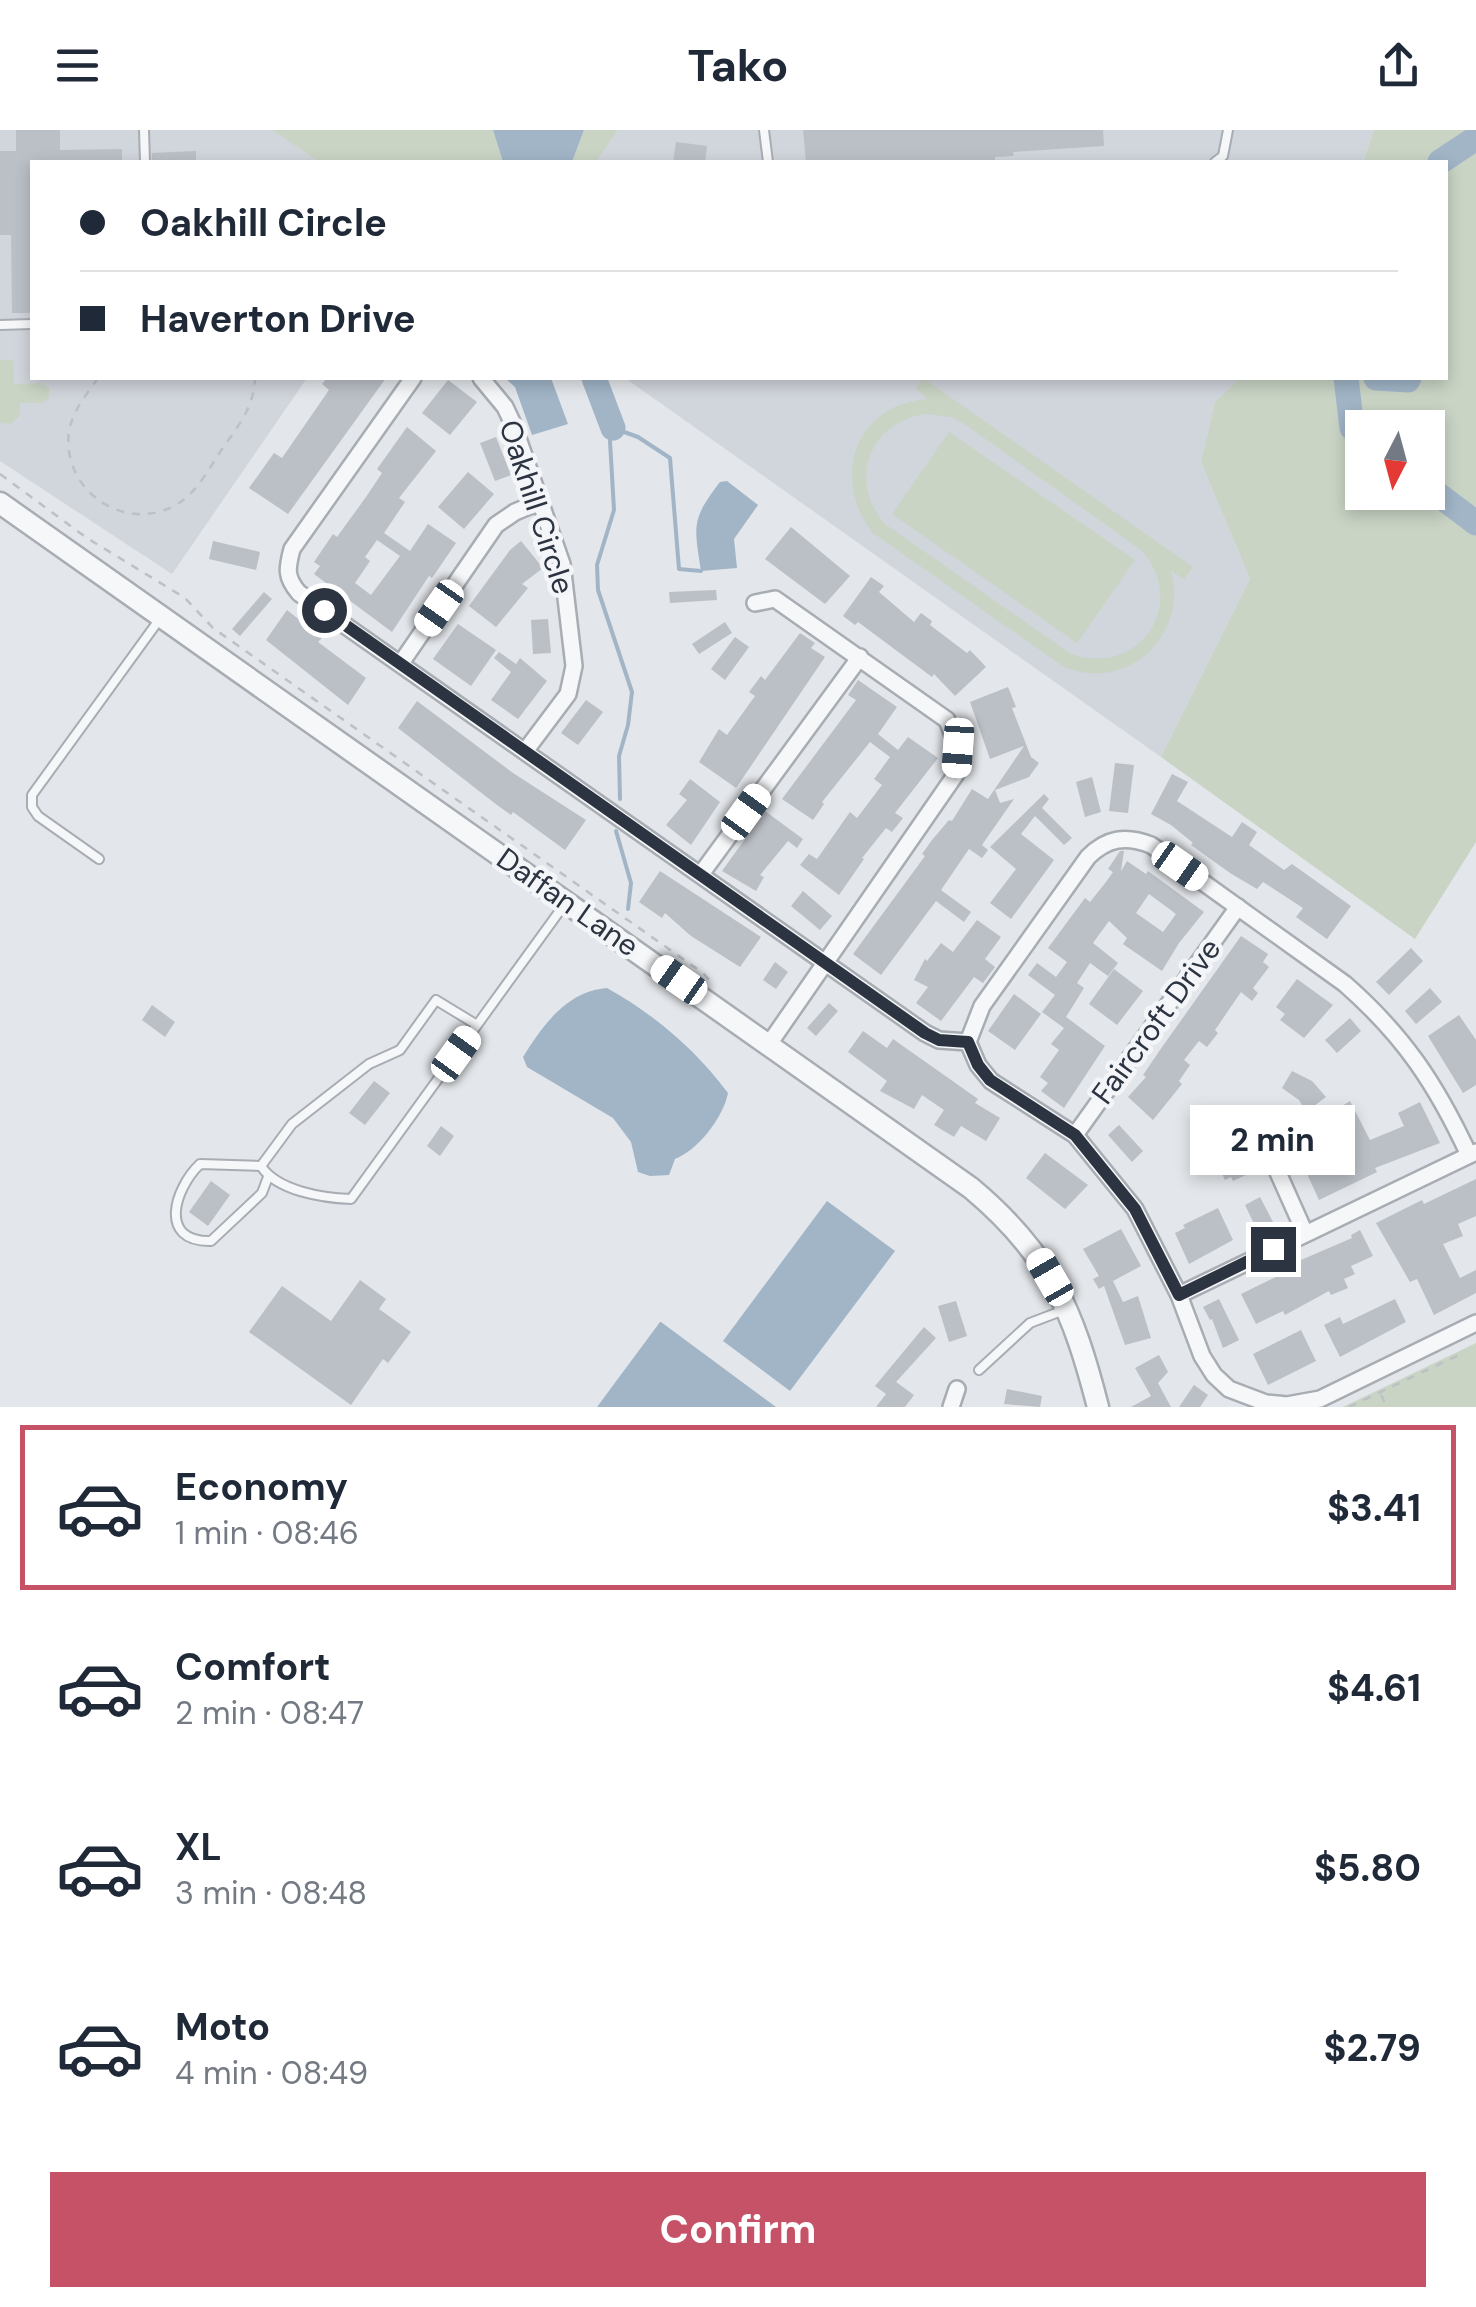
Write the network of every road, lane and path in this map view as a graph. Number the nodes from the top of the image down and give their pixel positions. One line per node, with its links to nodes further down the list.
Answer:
1 (144, 130): 4 (lane)
2 (764, 130): 5 (lane)
3 (1228, 130): 6 (lane)
4 (145, 160)
5 (768, 160)
6 (1218, 160)
7 (30, 324): 8 (lane)
8 (0, 325)
9 (97, 380): 10 (path)
10 (255, 380)
11 (412, 380): 18 (street)
12 (483, 380): 13 (street, Oakhill Circle)
13 (538, 502): 18 (street); 19 (street, Oakhill Circle)
14 (0, 503): 16 (street, Daffan Lane)
15 (755, 604): 17 (street)
16 (162, 616): 20 (lane); 22 (street, Daffan Lane)
17 (860, 657): 21 (street); 24 (street)
18 (401, 663): 19 (street)
19 (526, 750): 21 (street)
20 (99, 859)
21 (700, 874): 24 (street)
22 (567, 902): 25 (lane); 27 (street, Daffan Lane)
23 (1238, 907): 26 (street); 29 (street, Faircroft Drive); 30 (street)
24 (826, 962): 26 (street); 27 (street)
25 (477, 1025): 31 (lane); 32 (lane)
26 (968, 1042): 29 (street)
27 (770, 1044): 35 (street, Daffan Lane)
28 (1270, 1124): 33 (street)
29 (1075, 1135): 34 (street)
30 (1472, 1154): 33 (street)
31 (261, 1166): 32 (lane); 32 (lane)
32 (268, 1177)
33 (1304, 1233): 34 (street)
34 (1179, 1295): 41 (street)
35 (1068, 1308): 38 (lane); 43 (street, Daffan Lane)
36 (1476, 1322): 41 (street)
37 (1465, 1352): 40 (path)
38 (979, 1370)
39 (956, 1389): 42 (street)
40 (1380, 1392): 44 (path); 45 (path)
41 (1321, 1403)
42 (951, 1407)
43 (1098, 1407)
44 (1349, 1407)
45 (1387, 1407)

